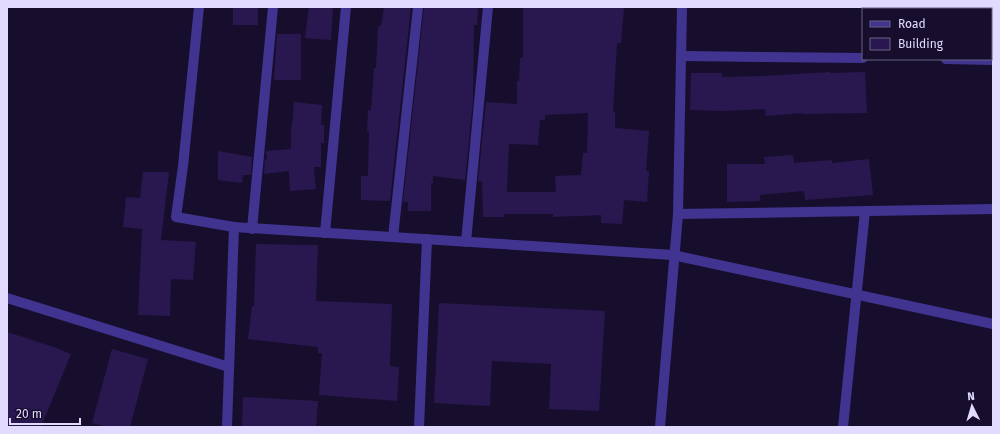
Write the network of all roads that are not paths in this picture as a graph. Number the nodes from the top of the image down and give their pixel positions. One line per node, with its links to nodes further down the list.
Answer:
1 (198, 7): 12 (street)
2 (273, 7): 13 (street)
3 (346, 7): 14 (street)
4 (418, 7): 15 (street)
5 (488, 7): 17 (street)
6 (682, 7): 7 (street)
7 (681, 56): 8 (street); 11 (street)
8 (862, 58)
9 (993, 209): 10 (street)
10 (865, 211): 11 (street); 19 (street)
11 (678, 214): 18 (street)
12 (234, 228): 13 (street); 22 (street)
13 (252, 229): 14 (street)
14 (325, 233): 15 (street)
15 (393, 237): 16 (street)
16 (427, 239): 17 (street); 24 (street)
17 (466, 242): 18 (street)
18 (674, 255): 19 (street); 25 (street)
19 (857, 294): 21 (street); 26 (street)
20 (7, 298): 22 (street)
21 (993, 324)
22 (229, 367): 23 (street)
23 (227, 427)
24 (419, 427)
25 (660, 427)
26 (843, 427)

